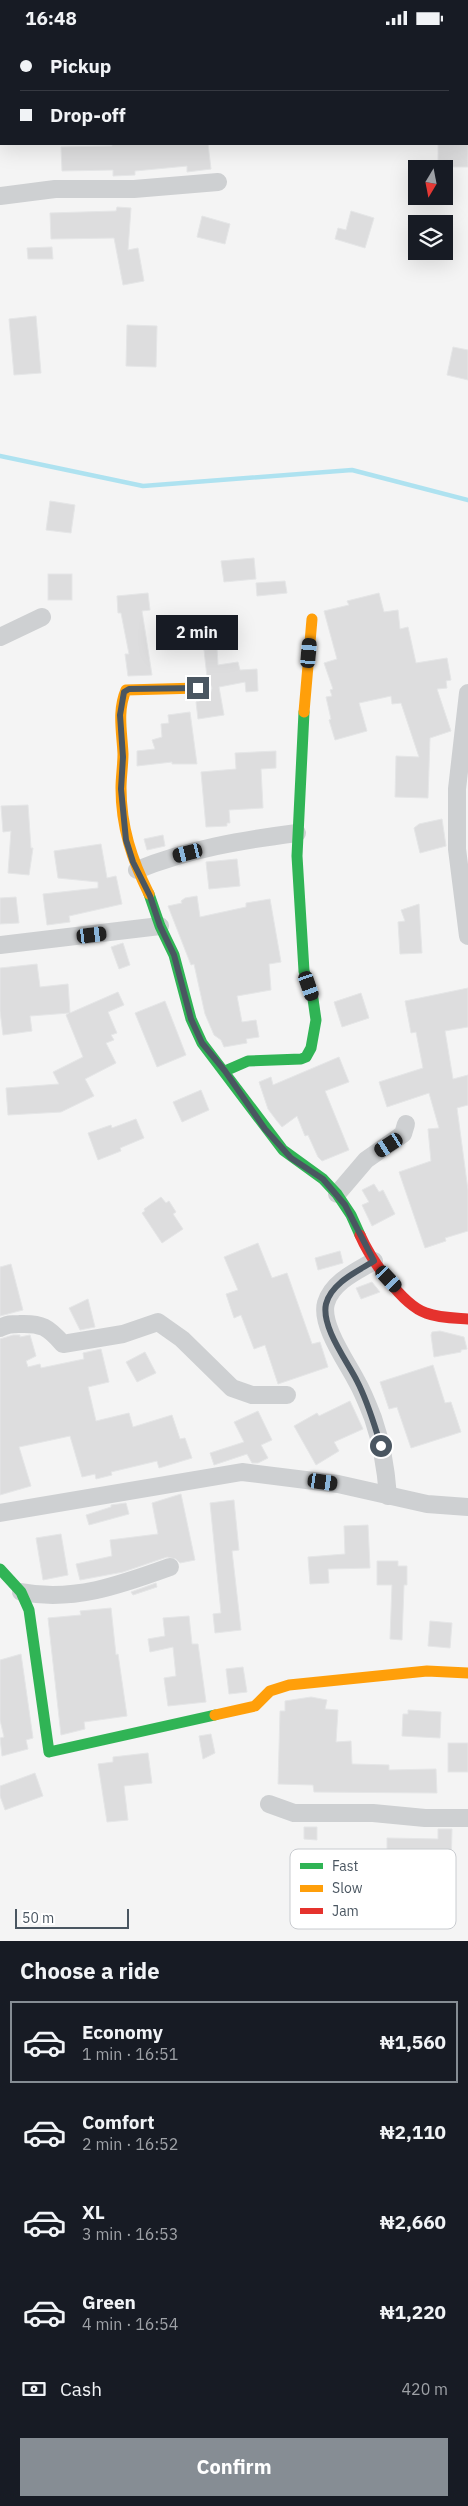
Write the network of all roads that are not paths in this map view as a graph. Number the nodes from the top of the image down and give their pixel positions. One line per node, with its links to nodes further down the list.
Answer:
1 (218, 182): 2 (street)
2 (0, 196)
3 (42, 617): 5 (street)
4 (312, 619): 8 (street)
5 (0, 637)
6 (198, 688): 9 (street)
7 (468, 693): 11 (street)
8 (297, 833): 9 (street); 13 (street)
9 (138, 870): 10 (street)
10 (160, 926): 12 (street); 13 (street)
11 (468, 935)
12 (0, 945)
13 (225, 1071): 15 (street)
14 (406, 1124): 15 (street)
15 (337, 1194): 16 (street)
16 (374, 1261): 17 (street); 20 (street)
17 (468, 1319)
18 (0, 1328): 19 (street)
19 (287, 1395)
20 (388, 1496): 21 (street); 22 (street)
21 (468, 1507)
22 (0, 1513)
23 (170, 1567): 25 (street)
24 (0, 1569): 25 (street)
25 (21, 1592): 26 (street)
26 (468, 1673)
27 (269, 1804): 28 (street)
28 (468, 1818)

